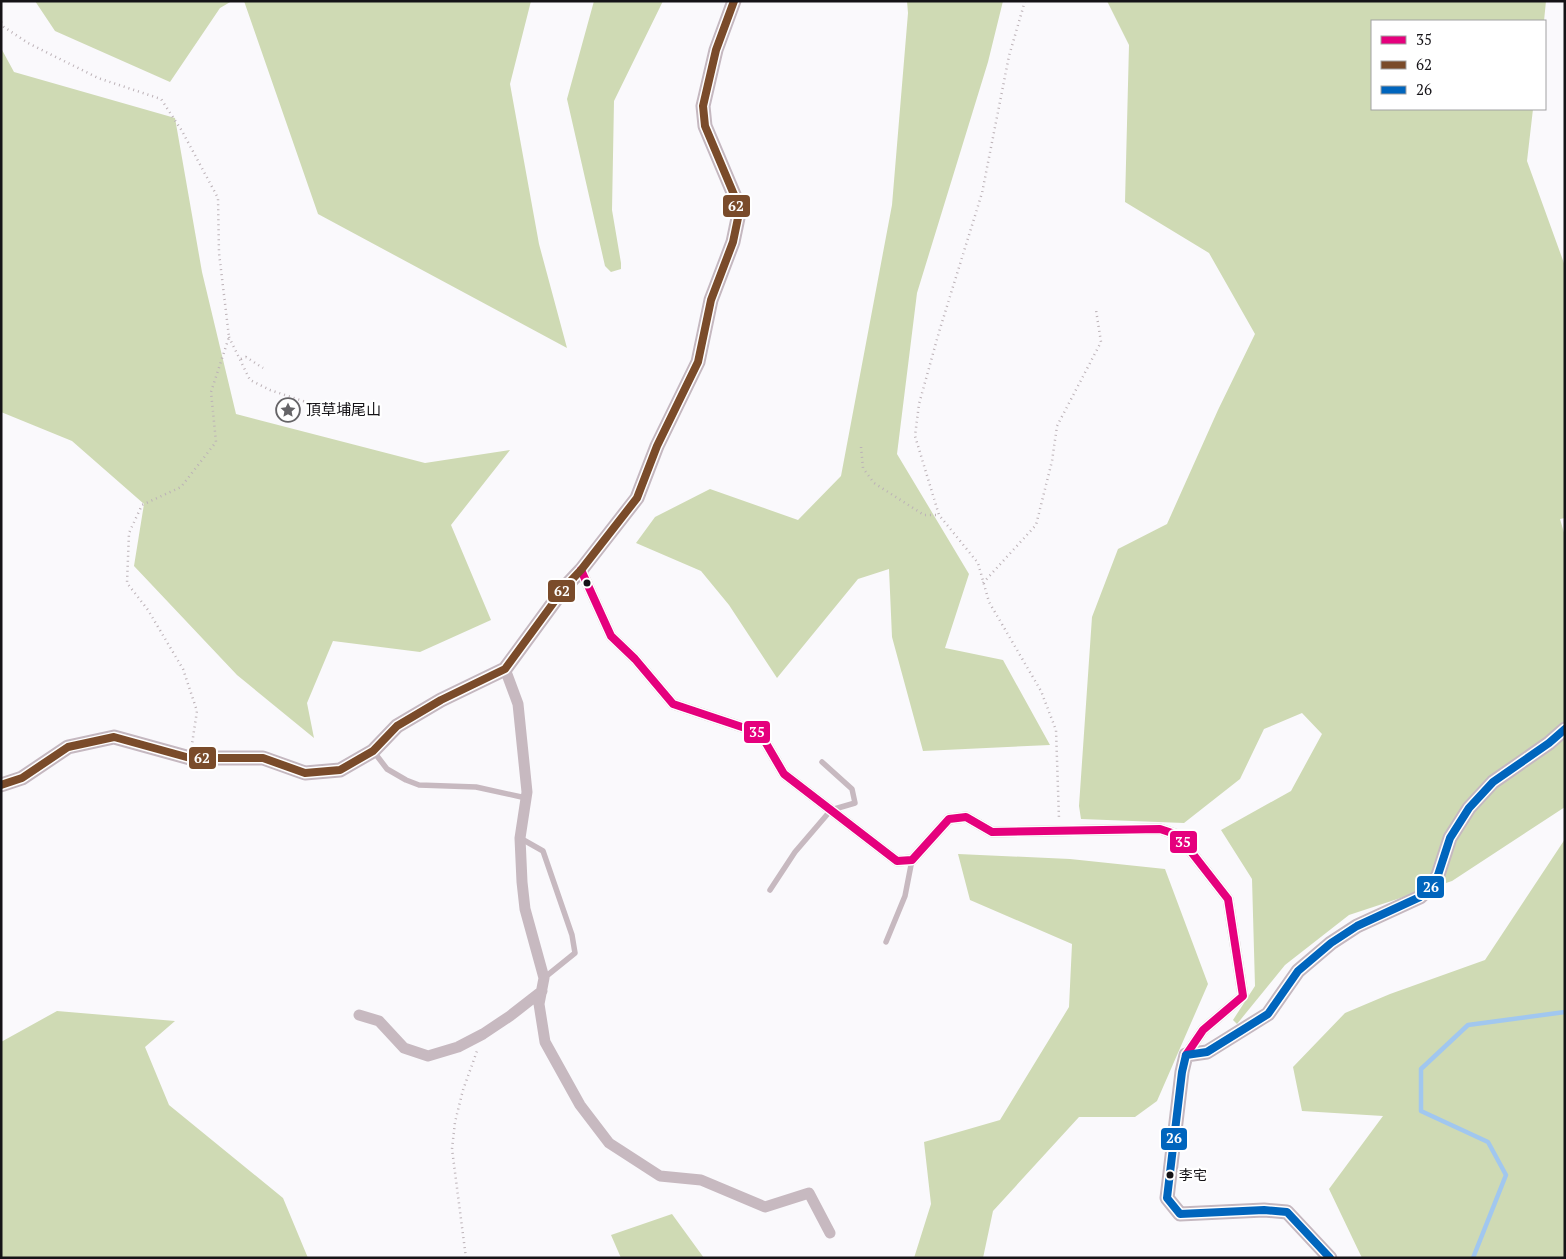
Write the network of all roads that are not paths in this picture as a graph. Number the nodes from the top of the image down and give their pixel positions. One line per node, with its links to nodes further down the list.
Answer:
1 (734, 1): 2 (street)
2 (581, 570): 3 (street); 9 (street)
3 (505, 668): 5 (street); 8 (street)
4 (1565, 729): 17 (street)
5 (373, 751): 7 (street); 8 (lane)
6 (822, 762): 9 (lane)
7 (1, 785)
8 (526, 798): 10 (street)
9 (831, 810): 11 (street); 12 (lane)
10 (520, 838): 14 (street); 14 (lane)
11 (912, 860): 13 (lane); 17 (street)
12 (770, 890)
13 (886, 942)
14 (544, 978): 15 (street)
15 (542, 991): 16 (street); 18 (street)
16 (359, 1015)
17 (1186, 1055): 19 (street)
18 (830, 1233)
19 (1330, 1258)

